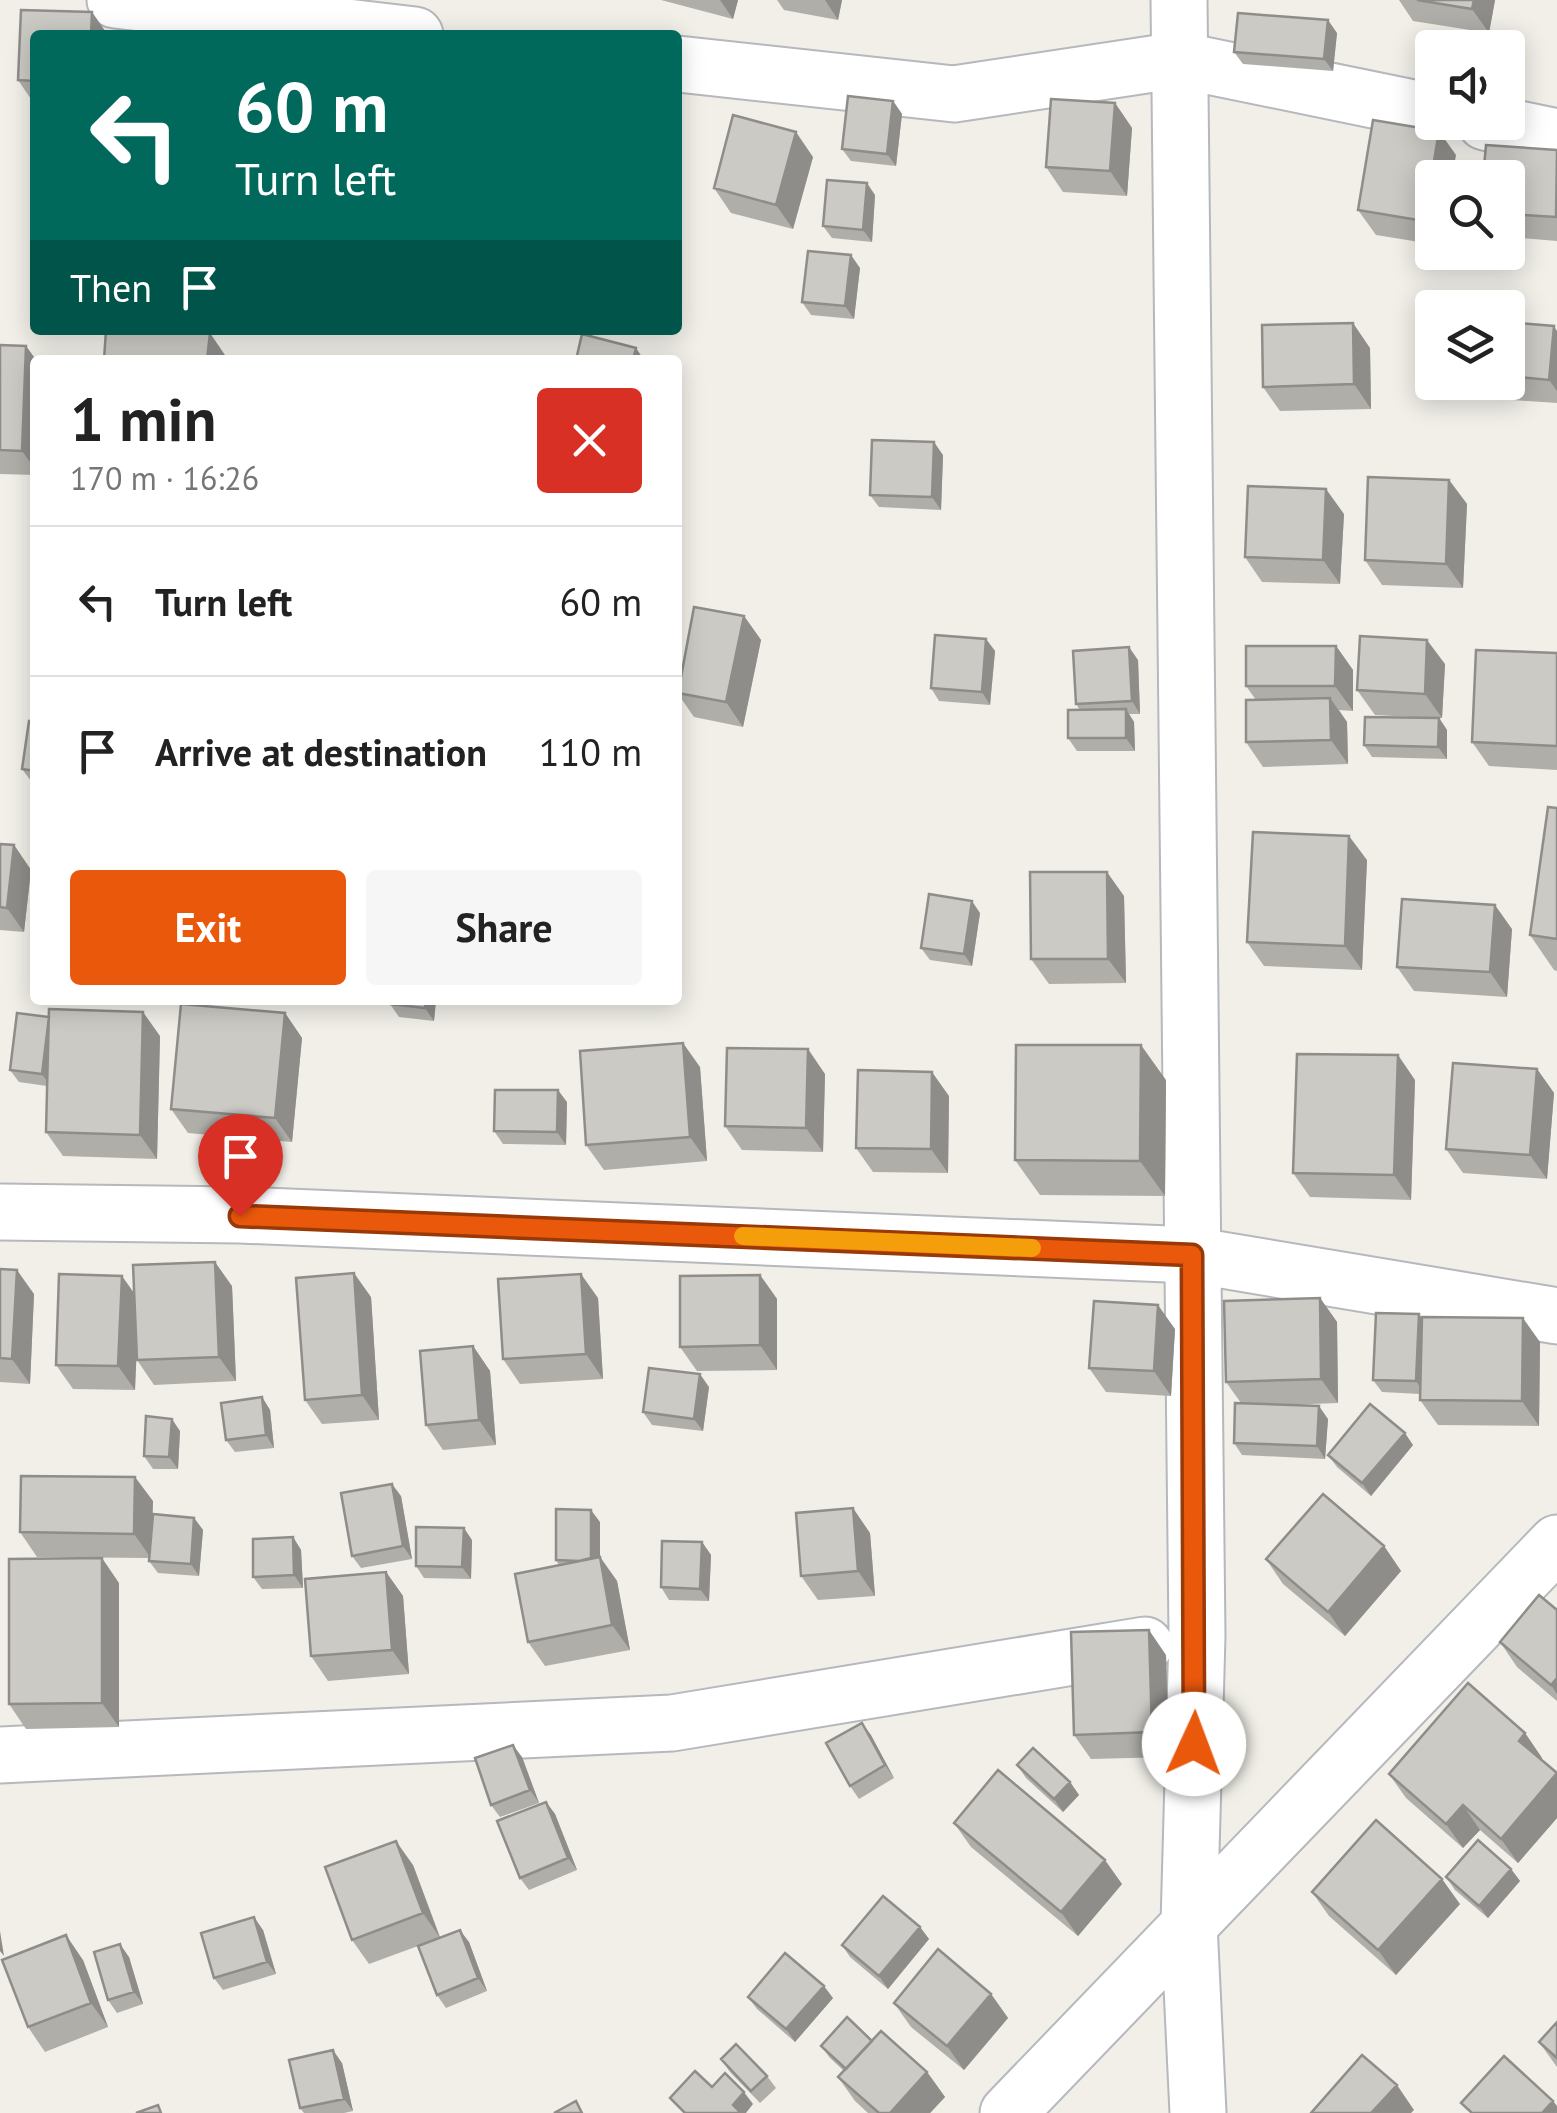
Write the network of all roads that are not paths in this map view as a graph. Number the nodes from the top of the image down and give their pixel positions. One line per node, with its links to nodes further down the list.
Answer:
1 (115, 0): 3 (street)
2 (1178, 0): 4 (street)
3 (373, 30)
4 (1179, 60): 5 (street); 6 (street); 10 (street)
5 (682, 64)
6 (1415, 109)
7 (1525, 130): 8 (street)
8 (1557, 137)
9 (0, 1212): 10 (street)
10 (1192, 1255): 11 (street); 13 (street)
11 (1557, 1316)
12 (1557, 1543): 15 (street)
13 (1197, 1636): 14 (street); 15 (street)
14 (0, 1755)
15 (1188, 1924): 16 (street); 17 (street)
16 (1008, 2113)
17 (1198, 2113)

